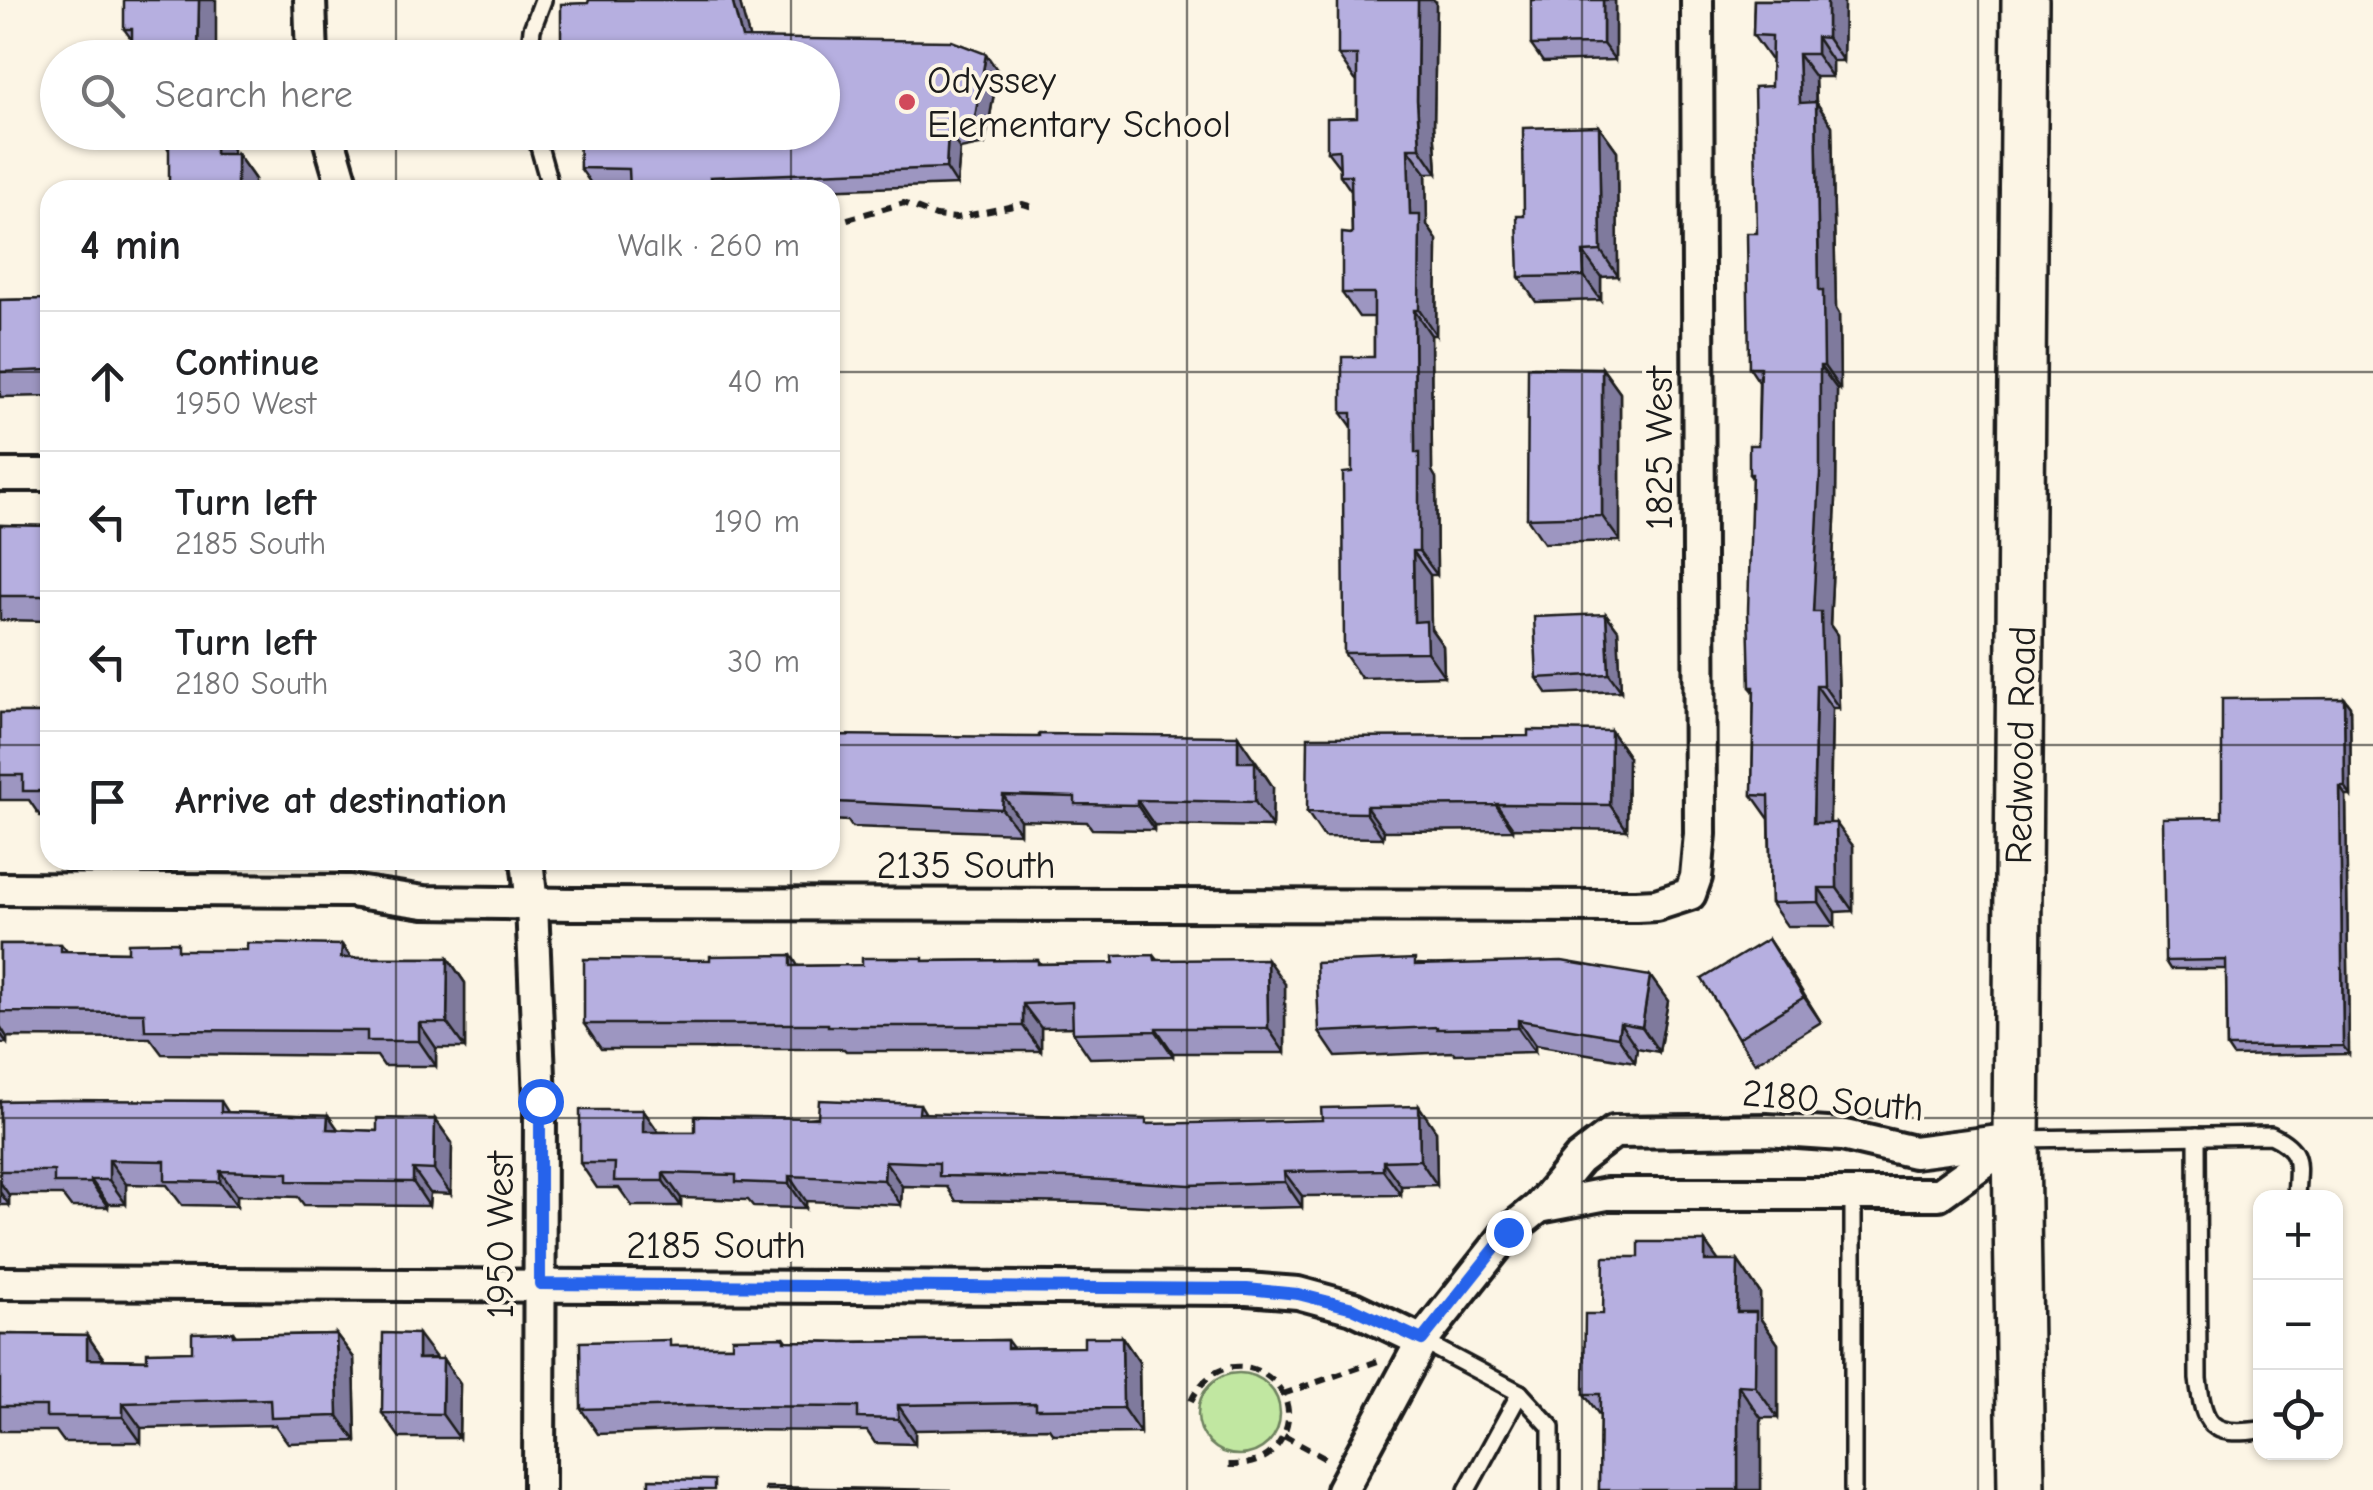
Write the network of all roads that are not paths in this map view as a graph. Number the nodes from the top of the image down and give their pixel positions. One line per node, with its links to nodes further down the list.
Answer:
1 (310, 0): 5 (street)
2 (542, 0): 6 (lane)
3 (1697, 0): 15 (street, 1825 West)
4 (2025, 0): 18 (main road, Redwood Road)
5 (311, 40)
6 (530, 40)
7 (332, 150): 9 (street)
8 (539, 150): 10 (lane)
9 (341, 180)
10 (548, 180)
11 (0, 475): 12 (street)
12 (40, 475)
13 (528, 870): 16 (street, 1950 West)
14 (0, 890): 16 (street, 2135 South)
15 (1690, 894): 16 (street, 2135 South)
16 (532, 904): 23 (street, 1950 West)
17 (2196, 1136): 18 (lane); 19 (lane); 26 (lane)
18 (2016, 1139): 20 (street); 21 (street, 2180 South); 32 (main road, Redwood Road)
19 (2296, 1190)
20 (1854, 1194): 21 (street); 31 (lane)
21 (1539, 1207): 24 (street, 2180 South)
22 (0, 1283): 23 (street, 2185 South)
23 (540, 1284): 24 (street, 2185 South); 27 (street, 1950 West)
24 (1422, 1340): 25 (lane); 28 (street, 2180 South)
25 (1520, 1394): 29 (lane); 30 (lane)
26 (2253, 1431)
27 (539, 1490)
28 (1342, 1490)
29 (1467, 1490)
30 (1551, 1490)
31 (1853, 1490)
32 (2021, 1490)

